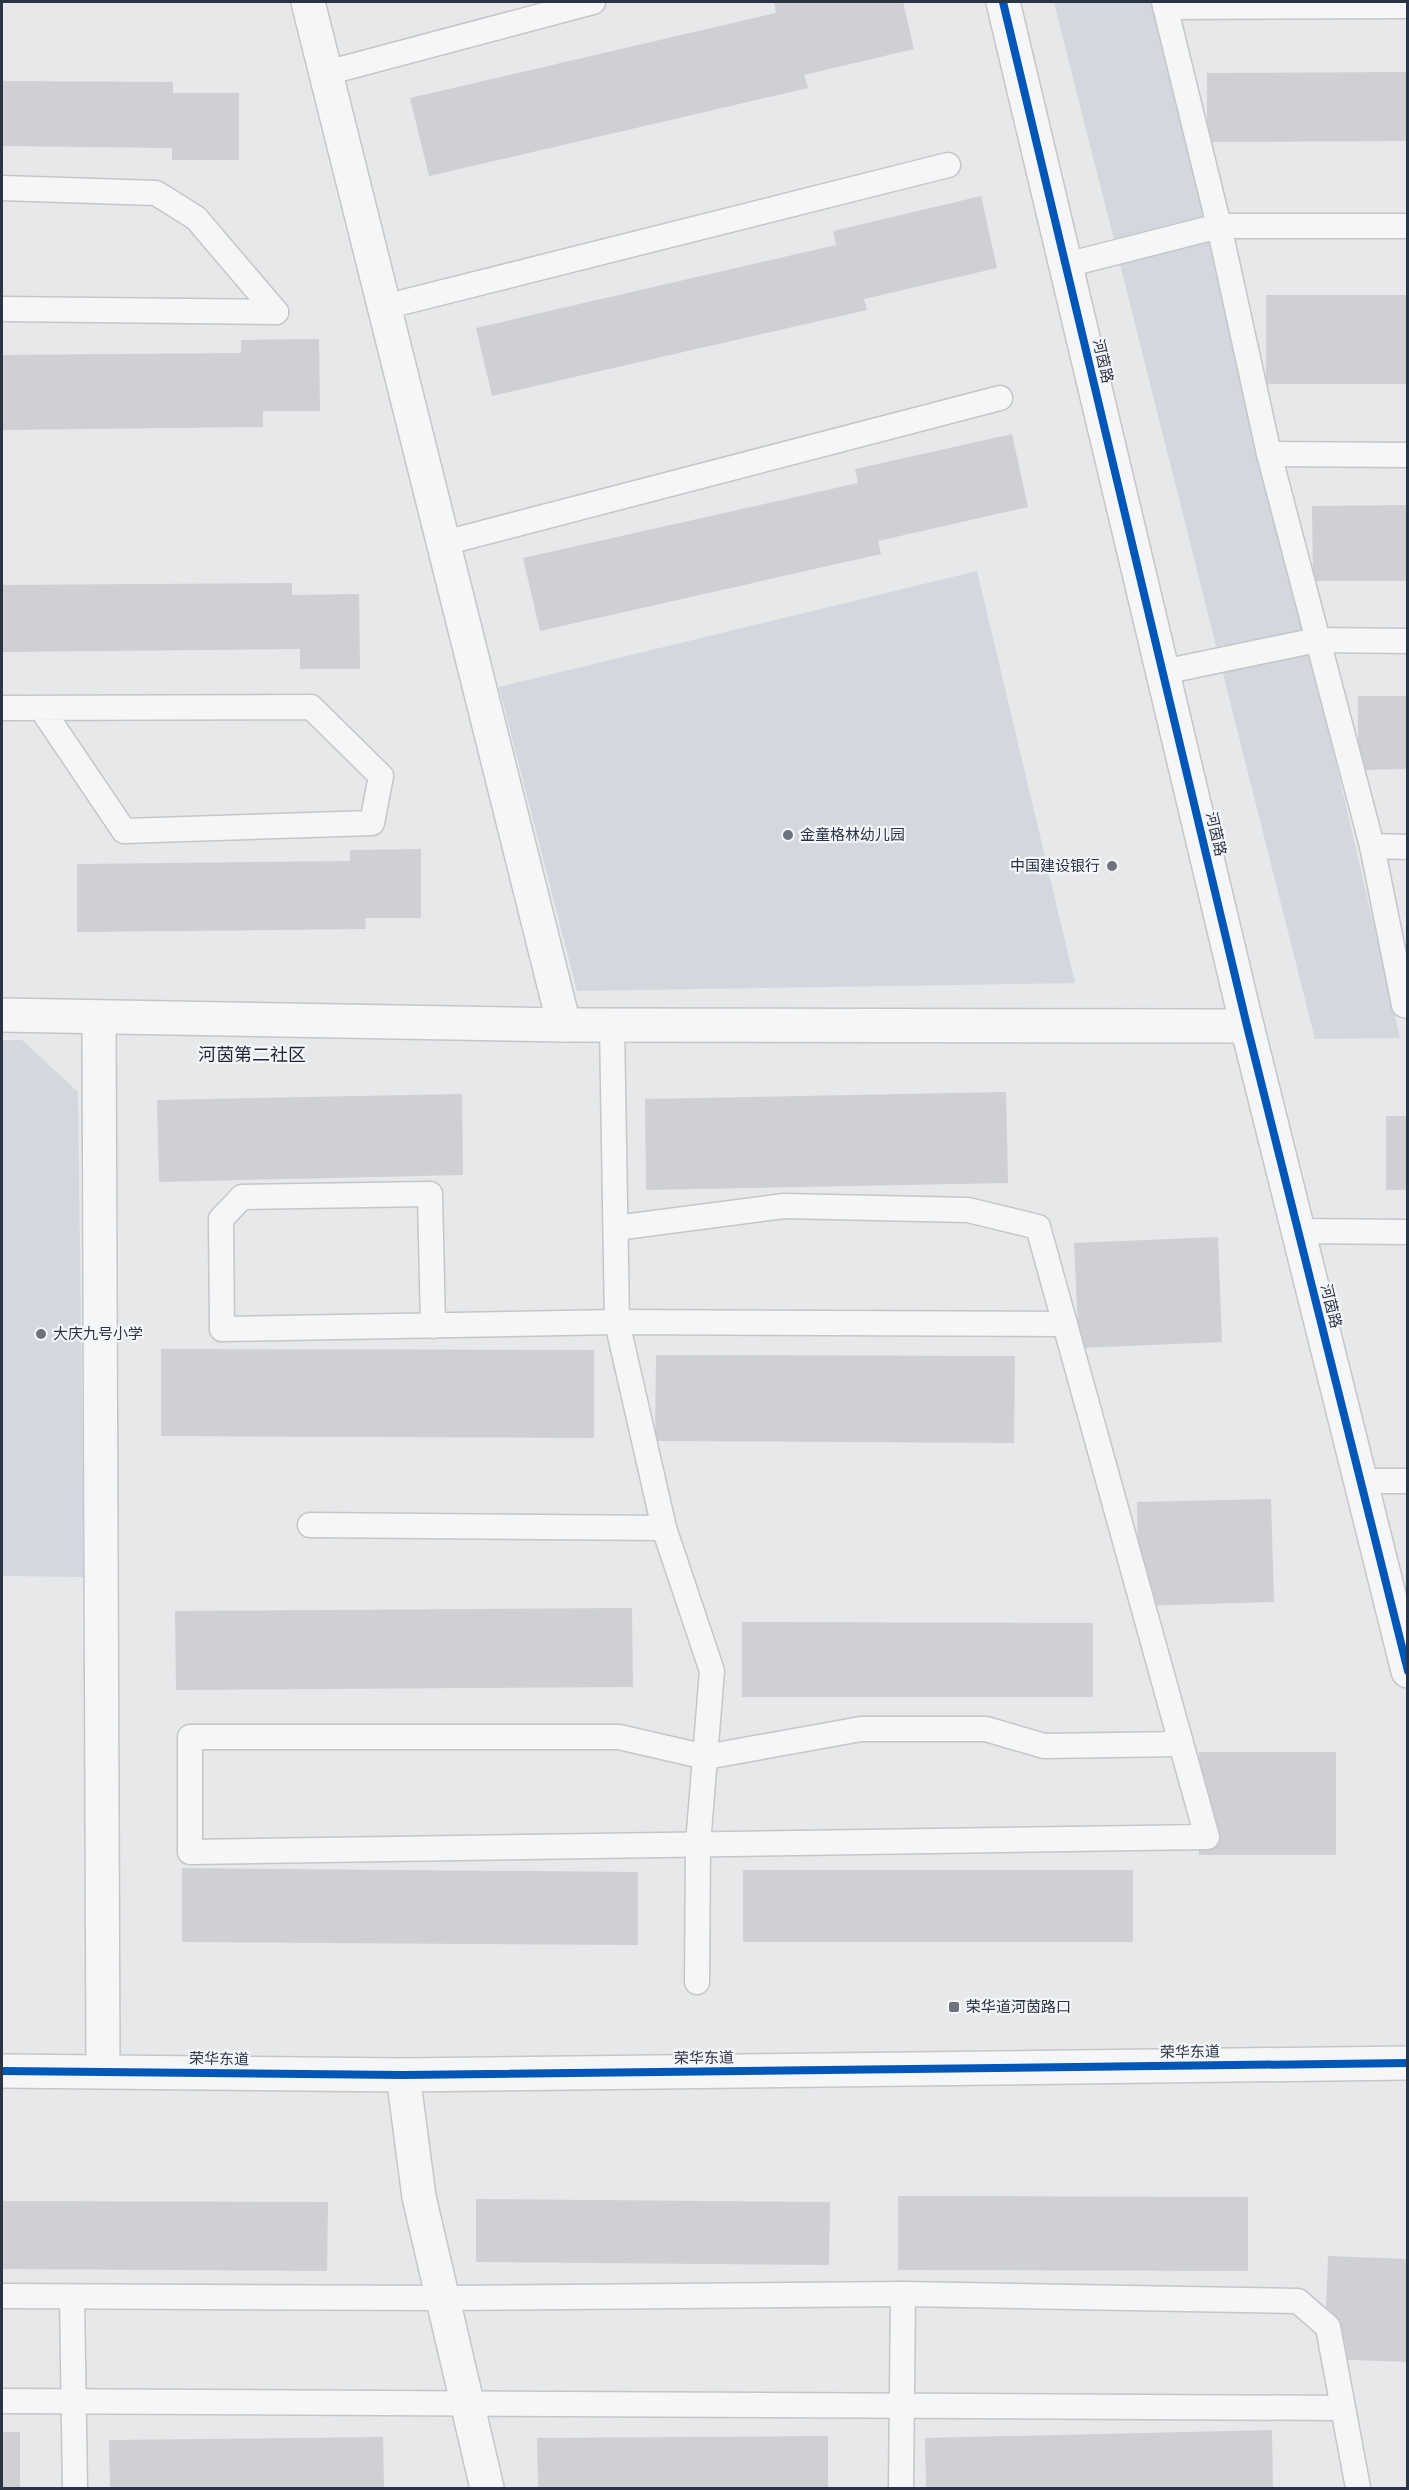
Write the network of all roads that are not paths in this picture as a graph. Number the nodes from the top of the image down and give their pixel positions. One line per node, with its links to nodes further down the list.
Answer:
1 (308, 2): 6 (street)
2 (593, 2): 6 (lane)
3 (1003, 2): 11 (street, 河茵路)
4 (1164, 4): 5 (lane); 9 (lane)
5 (1407, 6)
6 (326, 73): 12 (street)
7 (948, 165): 12 (lane)
8 (2, 188): 13 (lane)
9 (1219, 226): 10 (lane); 11 (lane); 15 (lane)
10 (1407, 226)
11 (1066, 264): 20 (street, 河茵路)
12 (384, 307): 17 (street)
13 (2, 309)
14 (1000, 398): 17 (lane)
15 (1269, 454): 16 (lane); 18 (lane)
16 (1407, 455)
17 (444, 543): 28 (street)
18 (1317, 640): 19 (lane); 20 (lane); 23 (lane)
19 (1407, 641)
20 (1163, 672): 30 (street, 河茵路)
21 (2, 708): 22 (lane)
22 (41, 708): 22 (lane)
23 (1372, 846): 24 (lane); 25 (lane)
24 (1407, 847)
25 (1407, 1005)
26 (2, 1015): 27 (street)
27 (99, 1018): 28 (street); 48 (street)
28 (564, 1025): 29 (street)
29 (612, 1025): 30 (street); 31 (lane)
30 (1247, 1026): 32 (street, 河茵路)
31 (616, 1228): 34 (lane); 35 (lane)
32 (1299, 1231): 33 (lane); 38 (street, 河茵路)
33 (1407, 1232)
34 (617, 1322): 35 (lane); 36 (lane); 40 (lane)
35 (1065, 1324): 42 (lane)
36 (434, 1326): 36 (lane)
37 (1407, 1480): 38 (lane)
38 (1360, 1481): 41 (street, 河茵路)
39 (310, 1525): 40 (lane)
40 (664, 1528): 43 (lane)
41 (1407, 1671)
42 (1181, 1744): 43 (lane); 44 (lane)
43 (706, 1757): 44 (lane); 44 (lane)
44 (698, 1844): 45 (lane)
45 (697, 1982)
46 (1407, 2063): 49 (street, 荣华东道)
47 (2, 2071): 48 (street, 荣华东道)
48 (104, 2071): 49 (street, 荣华东道)
49 (403, 2075): 53 (street)
50 (903, 2294): 53 (lane); 57 (lane); 58 (lane)
51 (2, 2296): 52 (lane)
52 (72, 2297): 53 (lane); 55 (lane)
53 (442, 2298): 56 (street)
54 (2, 2402): 55 (lane)
55 (74, 2402): 56 (lane); 59 (lane)
56 (466, 2404): 57 (lane); 60 (street)
57 (902, 2406): 58 (lane); 61 (lane)
58 (1342, 2408): 62 (lane)
59 (75, 2488)
60 (487, 2488)
61 (901, 2488)
62 (1358, 2488)

